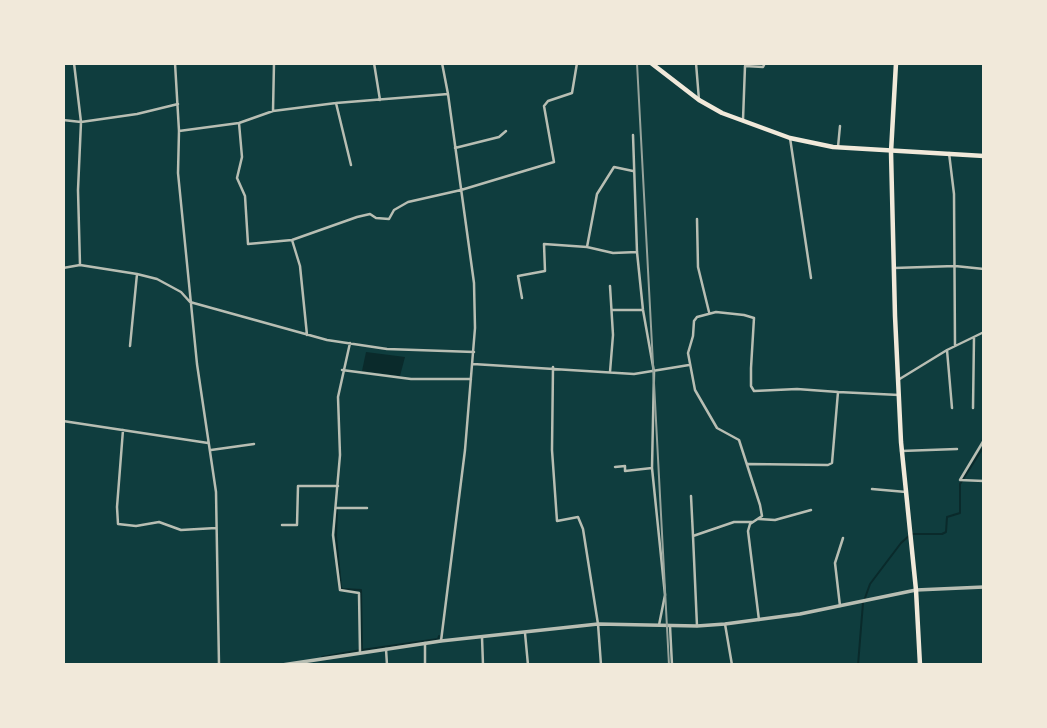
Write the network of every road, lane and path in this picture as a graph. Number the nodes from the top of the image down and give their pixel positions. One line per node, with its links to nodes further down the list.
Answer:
1 (74, 63): 19 (street)
2 (175, 63): 15 (street)
3 (274, 63): 16 (street)
4 (374, 63): 12 (street)
5 (442, 63): 11 (street)
6 (577, 63): 33 (street)
7 (651, 63): 13 (main road)
8 (696, 63): 13 (street)
9 (765, 63): 18 (street)
10 (896, 63): 28 (main road)
11 (448, 94): 12 (street); 26 (street)
12 (380, 100): 14 (street)
13 (699, 100): 18 (main road)
14 (337, 103): 16 (street); 31 (street)
15 (178, 104): 19 (street); 22 (street)
16 (273, 111): 20 (street)
17 (63, 120): 19 (street)
18 (743, 120): 25 (main road)
19 (80, 122): 38 (street)
20 (239, 123): 22 (street); 35 (street)
21 (840, 126): 27 (street)
22 (179, 131): 47 (street)
23 (506, 131): 26 (street)
24 (633, 135): 32 (street)
25 (790, 138): 27 (main road); 44 (street)
26 (456, 148): 33 (street)
27 (838, 148): 28 (main road)
28 (891, 152): 29 (main road); 41 (main road)
29 (949, 153): 30 (main road); 39 (street)
30 (984, 156)
31 (351, 165)
32 (633, 171): 36 (street); 37 (street)
33 (461, 190): 35 (street); 58 (street)
34 (697, 219): 50 (street)
35 (292, 240): 52 (street)
36 (587, 247): 37 (street); 46 (street)
37 (637, 253): 49 (street)
38 (80, 265): 40 (street); 43 (street)
39 (955, 266): 41 (street); 42 (street); 56 (street)
40 (63, 268)
41 (894, 268): 66 (main road)
42 (984, 269)
43 (137, 274): 47 (street); 55 (street)
44 (811, 278)
45 (610, 286): 48 (street)
46 (522, 298)
47 (190, 302): 52 (street); 74 (street)
48 (612, 310): 49 (street); 63 (street)
49 (643, 310): 64 (street)
50 (709, 313): 60 (street); 67 (street)
51 (984, 332): 53 (street)
52 (307, 335): 54 (street)
53 (974, 337): 56 (street); 70 (street)
54 (350, 343): 58 (street); 62 (street)
55 (130, 346)
56 (955, 346): 57 (street)
57 (947, 350): 66 (street); 69 (street)
58 (474, 352): 59 (street)
59 (473, 364): 61 (street); 65 (street)
60 (689, 365): 64 (street); 79 (street)
61 (553, 367): 63 (street); 100 (street)
62 (342, 370): 65 (street); 83 (street)
63 (610, 372): 64 (street)
64 (654, 372): 81 (street)
65 (471, 379): 107 (street)
66 (898, 380): 68 (main road)
67 (838, 393): 68 (street); 79 (street)
68 (899, 395): 78 (main road)
69 (952, 408)
70 (973, 408)
71 (63, 421): 72 (street)
72 (123, 430): 74 (street); 93 (street)
73 (984, 440): 82 (street)
74 (209, 443): 77 (street)
75 (254, 444): 77 (street)
76 (957, 449): 78 (street)
77 (211, 450): 93 (street)
78 (901, 451): 85 (main road)
79 (748, 464): 90 (street)
80 (615, 467): 81 (street)
81 (652, 468): 101 (street)
82 (984, 481)
83 (338, 486): 87 (street); 92 (street)
84 (872, 489): 85 (street)
85 (906, 492): 97 (main road)
86 (691, 496): 94 (street)
87 (336, 508): 88 (street); 110 (street)
88 (367, 508)
89 (811, 510): 90 (street)
90 (760, 519): 91 (street)
91 (754, 522): 94 (street); 99 (street)
92 (282, 525)
93 (216, 528): 112 (street)
94 (693, 536): 104 (street)
95 (843, 538): 98 (street)
96 (984, 587): 97 (street)
97 (916, 590): 98 (street); 121 (main road)
98 (840, 606): 99 (street)
99 (758, 620): 102 (street)
100 (598, 624): 101 (street); 105 (street); 118 (street)
101 (659, 625): 103 (street)
102 (725, 625): 104 (street); 120 (street)
103 (670, 626): 104 (street); 119 (street)
104 (697, 626)
105 (525, 632): 106 (street); 117 (street)
106 (482, 637): 107 (street); 116 (street)
107 (440, 640): 108 (street)
108 (425, 643): 109 (street); 115 (street)
109 (386, 649): 110 (street); 114 (street)
110 (360, 653): 111 (street)
111 (317, 662): 113 (street)
112 (219, 665)
113 (282, 665)
114 (387, 665)
115 (425, 665)
116 (483, 665)
117 (528, 665)
118 (601, 665)
119 (672, 665)
120 (732, 665)
121 (919, 665)

